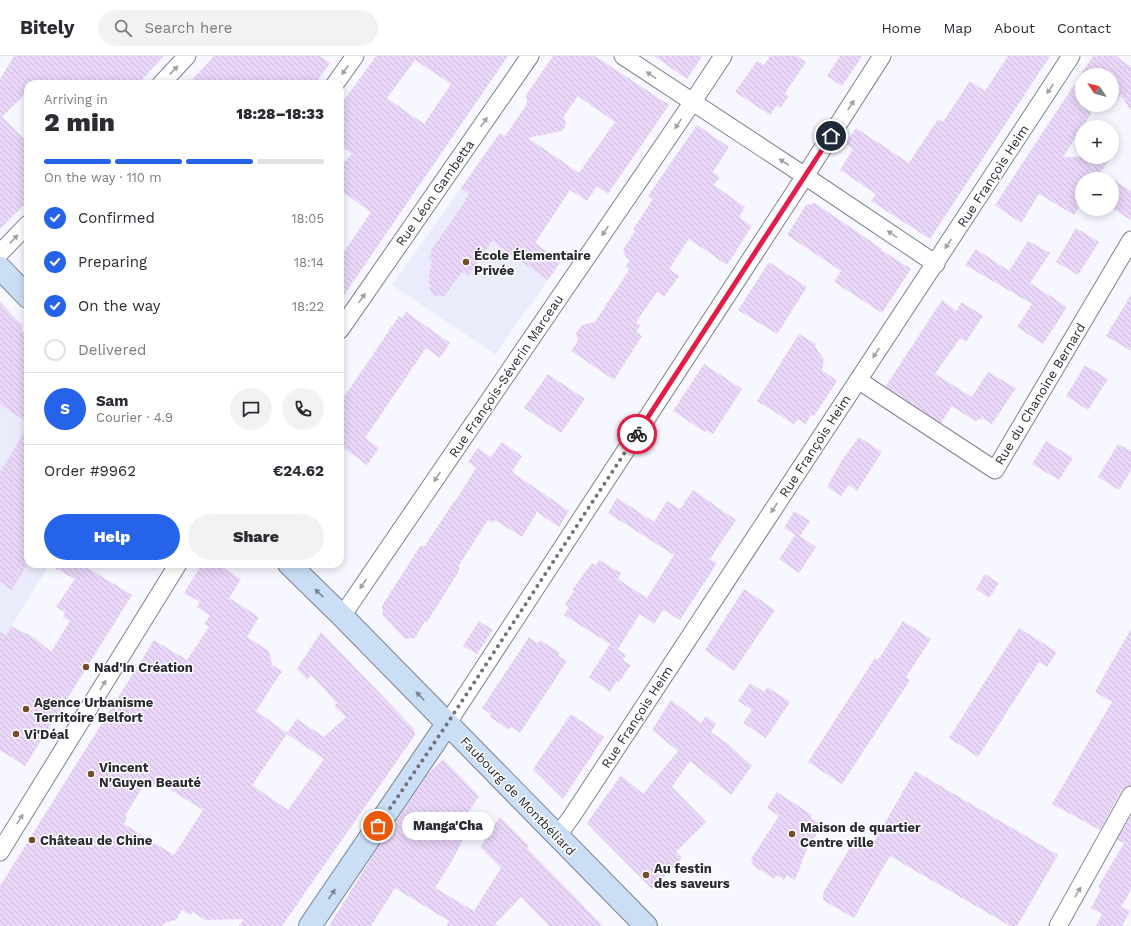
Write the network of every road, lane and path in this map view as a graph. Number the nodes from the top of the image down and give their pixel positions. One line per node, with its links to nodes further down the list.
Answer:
1 (187, 56): 8 (street, one-way to 1)
2 (355, 56): 9 (street, one-way to 9)
3 (530, 56): 17 (street, Rue Léon Gambetta, one-way to 3)
4 (623, 56): 10 (street, one-way to 4)
5 (723, 56): 10 (street, Rue François-Séverin Marceau)
6 (882, 56): 11 (street, one-way to 6)
7 (1071, 56): 14 (street, Rue François Heim, one-way to 14)
8 (165, 80)
9 (338, 80)
10 (692, 103): 11 (street, one-way to 10); 21 (street, Rue François-Séverin Marceau, one-way to 21)
11 (805, 176): 14 (street, one-way to 11); 22 (street)
12 (24, 230): 15 (street, one-way to 12)
13 (1131, 240): 18 (street, Rue du Chanoine Bernard)
14 (936, 264): 18 (street, Rue François Heim, one-way to 18)
15 (0, 265): 16 (main road)
16 (24, 292)
17 (344, 324)
18 (858, 380): 24 (street, Rue François Heim, one-way to 24)
19 (176, 568): 25 (street, one-way to 19)
20 (292, 568): 21 (main road, Faubourg de Montbéliard, one-way to 20)
21 (342, 616): 22 (main road, Faubourg de Montbéliard, one-way to 21)
22 (447, 724): 24 (main road, Faubourg de Montbéliard); 26 (main road, one-way to 22)
23 (1131, 794): 28 (street, one-way to 23)
24 (556, 834): 27 (main road, Faubourg de Montbéliard)
25 (0, 852)
26 (310, 926)
27 (646, 926)
28 (1058, 926)

